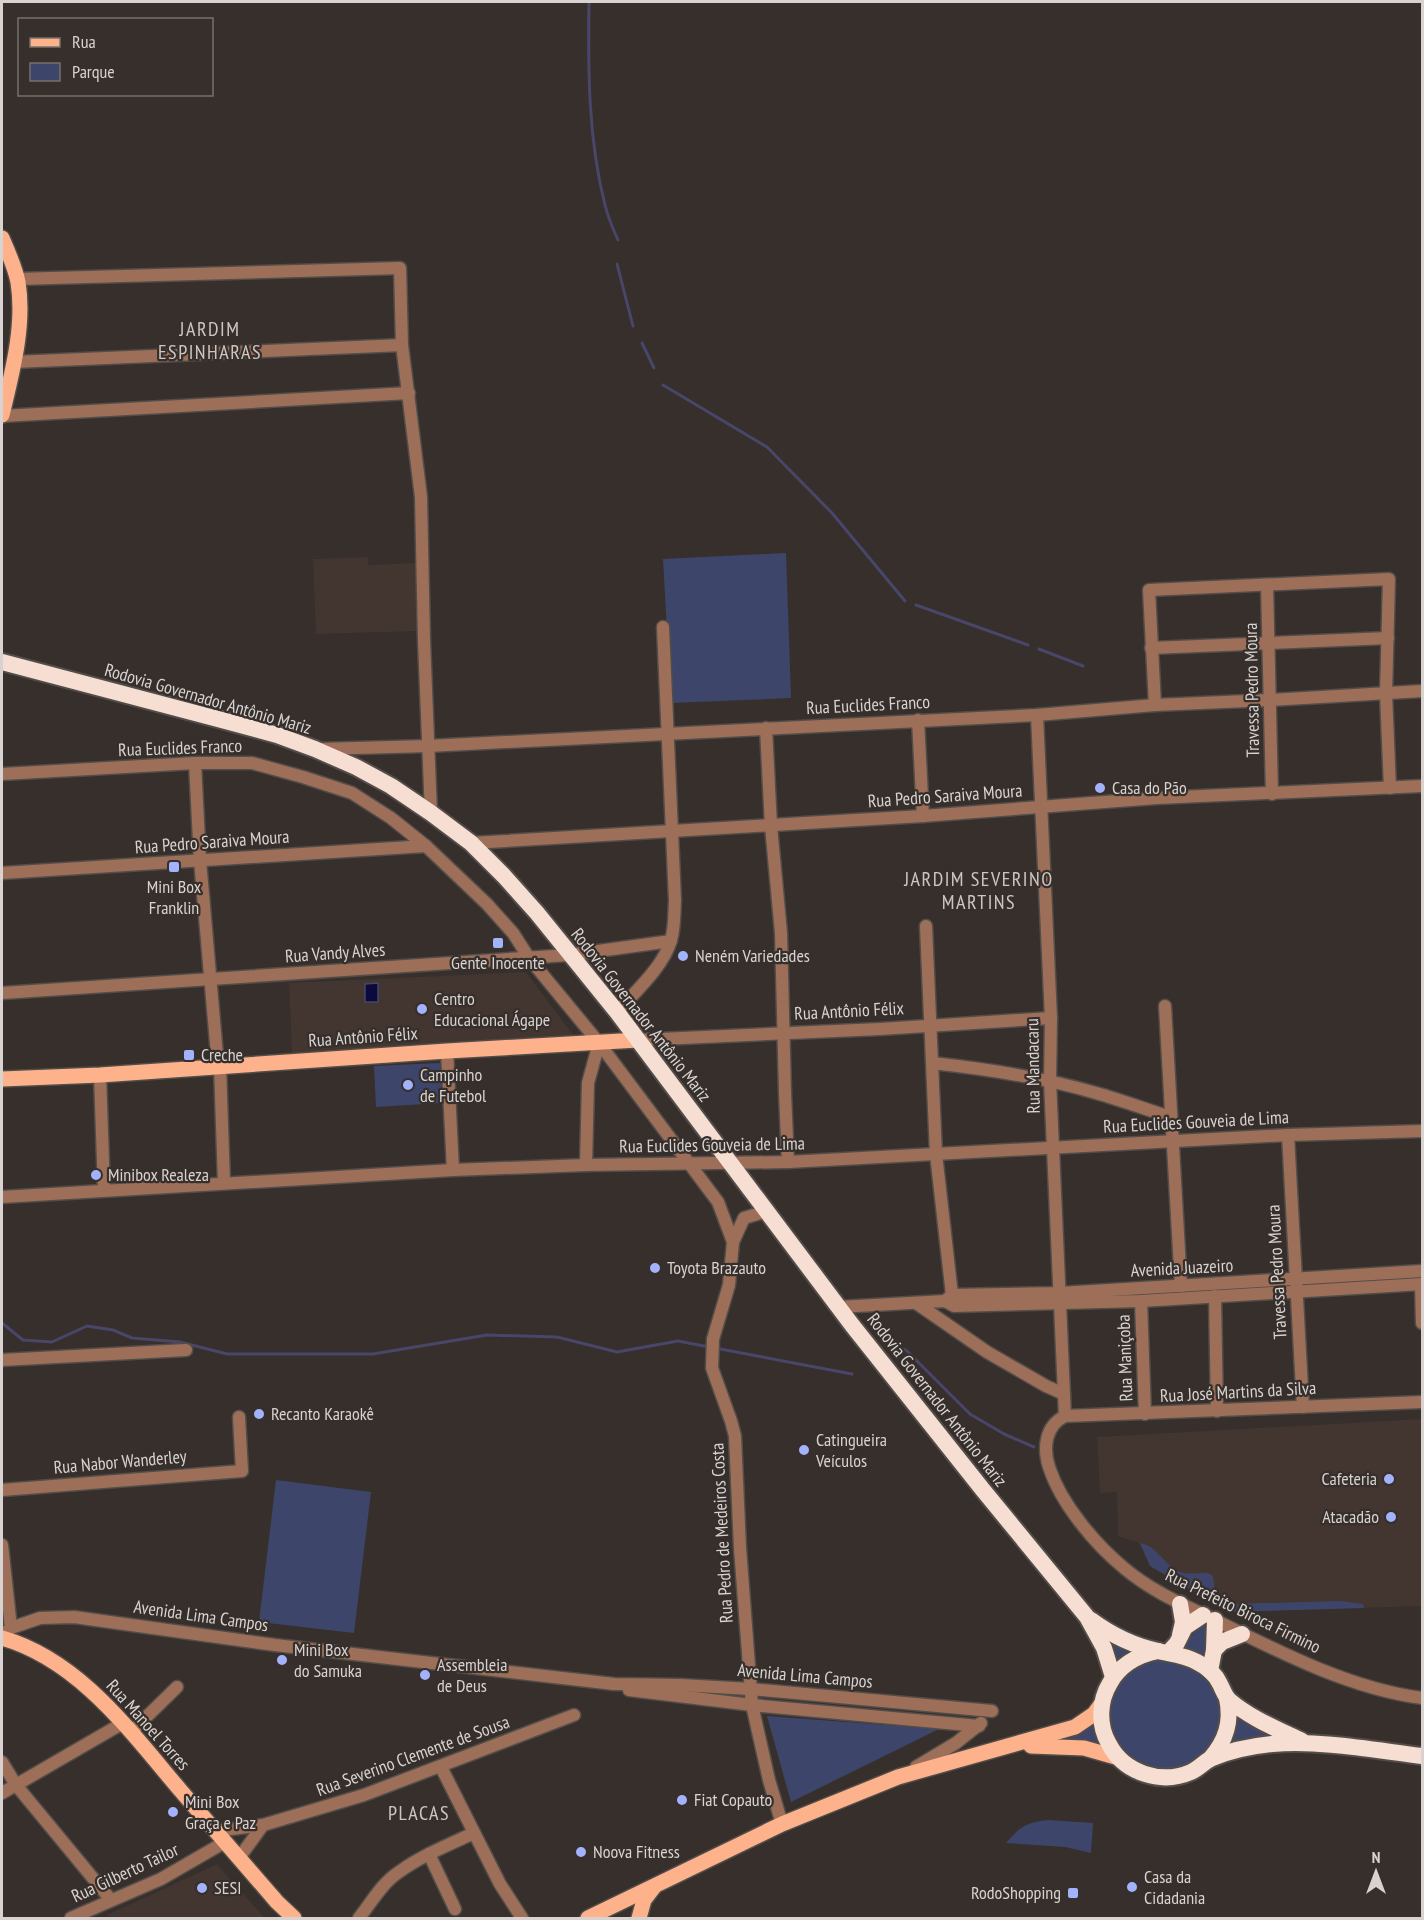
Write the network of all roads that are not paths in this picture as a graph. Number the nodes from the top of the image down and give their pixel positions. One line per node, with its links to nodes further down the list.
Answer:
1 (2, 238): 2 (main road)
2 (7, 264): 3 (main road)
3 (17, 279): 4 (street); 5 (main road)
4 (402, 345): 5 (street); 6 (street)
5 (14, 362): 7 (main road)
6 (409, 393): 7 (street); 22 (street)
7 (2, 416)
8 (1267, 585): 10 (street); 11 (street, Travessa Pedro Moura); 12 (street)
9 (663, 627): 21 (street)
10 (1388, 638): 11 (street); 15 (street)
11 (1269, 642): 12 (street); 16 (street, Travessa Pedro Moura)
12 (1151, 648): 17 (street)
13 (2, 662): 23 (highway, Rodovia Governador Antônio Mariz)
14 (1422, 691): 15 (street, Rua Euclides Franco)
15 (1386, 694): 16 (street, Rua Euclides Franco); 27 (street)
16 (1270, 700): 17 (street, Rua Euclides Franco); 28 (street, Travessa Pedro Moura)
17 (1155, 705): 18 (street, Rua Euclides Franco)
18 (1037, 715): 19 (street, Rua Euclides Franco); 29 (street, Rua Mandacaru)
19 (918, 720): 20 (street, Rua Euclides Franco); 31 (street)
20 (766, 728): 21 (street, Rua Euclides Franco); 32 (street)
21 (668, 734): 22 (street, Rua Euclides Franco); 33 (street)
22 (428, 746): 23 (street, Rua Euclides Franco); 30 (street)
23 (315, 749): 30 (highway, Rodovia Governador Antônio Mariz)
24 (195, 763): 25 (street, Rua Euclides Franco); 35 (street, Rua Euclides Franco); 36 (street)
25 (2, 774)
26 (1422, 786): 27 (street, Rua Pedro Saraiva Moura)
27 (1390, 788): 28 (street, Rua Pedro Saraiva Moura)
28 (1272, 794): 29 (street, Rua Pedro Saraiva Moura)
29 (1041, 807): 31 (street, Rua Pedro Saraiva Moura); 46 (street, Rua Mandacaru)
30 (431, 813): 34 (highway, Rodovia Governador Antônio Mariz)
31 (923, 816): 32 (street, Rua Pedro Saraiva Moura)
32 (771, 826): 33 (street, Rua Pedro Saraiva Moura); 48 (street)
33 (671, 832): 34 (street, Rua Pedro Saraiva Moura); 39 (street)
34 (471, 843): 40 (highway, Rodovia Governador Antônio Mariz)
35 (426, 846): 36 (street, Rua Pedro Saraiva Moura); 41 (street, Rua Euclides Franco)
36 (200, 860): 37 (street, Rua Pedro Saraiva Moura); 42 (street)
37 (2, 873)
38 (926, 926): 47 (street)
39 (671, 941): 40 (street, Rua Vandy Alves); 45 (street)
40 (569, 955): 41 (street, Rua Vandy Alves); 45 (highway, Rodovia Governador Antônio Mariz)
41 (529, 958): 42 (street, Rua Vandy Alves); 50 (street, Rua Euclides Franco)
42 (211, 979): 43 (street, Rua Vandy Alves); 53 (street)
43 (2, 993)
44 (1165, 1006): 57 (street)
45 (616, 1012): 49 (highway, Rodovia Governador Antônio Mariz)
46 (1051, 1018): 47 (street, Rua Antônio Félix); 56 (street, Rua Mandacaru)
47 (931, 1026): 48 (street, Rua Antônio Félix); 52 (street)
48 (784, 1034): 49 (street, Rua Antônio Félix); 63 (street)
49 (638, 1040): 50 (main road, Rua Antônio Félix); 64 (highway, Rodovia Governador Antônio Mariz)
50 (599, 1043): 51 (main road, Rua Antônio Félix); 65 (street); 66 (street, Rua Euclides Franco)
51 (447, 1051): 53 (main road, Rua Antônio Félix); 67 (street)
52 (932, 1063): 56 (street); 62 (street)
53 (220, 1066): 54 (main road, Rua Antônio Félix); 68 (street)
54 (100, 1075): 55 (main road, Rua Antônio Félix); 69 (street)
55 (2, 1079)
56 (1050, 1081): 57 (street); 61 (street, Rua Mandacaru)
57 (1170, 1117): 60 (street)
58 (1422, 1131): 59 (street, Rua Euclides Gouveia de Lima)
59 (1288, 1136): 60 (street, Rua Euclides Gouveia de Lima); 76 (street, Travessa Pedro Moura)
60 (1173, 1142): 61 (street, Rua Euclides Gouveia de Lima); 75 (street)
61 (1053, 1148): 62 (street, Rua Euclides Gouveia de Lima); 79 (street, Rua Mandacaru)
62 (936, 1154): 63 (street, Rua Euclides Gouveia de Lima); 78 (street)
63 (788, 1162): 64 (street, Rua Euclides Gouveia de Lima)
64 (732, 1164): 66 (street, Rua Euclides Gouveia de Lima); 71 (highway, Rodovia Governador Antônio Mariz)
65 (586, 1165): 66 (street, Rua Euclides Gouveia de Lima); 67 (street, Rua Euclides Gouveia de Lima)
66 (692, 1165): 72 (street, Rua Pedro de Medeiros Costa)
67 (453, 1170): 68 (street, Rua Euclides Gouveia de Lima)
68 (224, 1183): 69 (street, Rua Euclides Gouveia de Lima)
69 (104, 1190): 70 (street, Rua Euclides Gouveia de Lima)
70 (2, 1197)
71 (767, 1211): 72 (street, Rua Pedro de Medeiros Costa); 82 (highway, Rodovia Governador Antônio Mariz)
72 (733, 1242): 108 (street, Rua Pedro de Medeiros Costa)
73 (1422, 1271): 76 (street, Avenida Juazeiro)
74 (1422, 1284): 76 (street, Avenida Juazeiro); 83 (street)
75 (1181, 1286): 76 (street, Avenida Juazeiro); 79 (street, Avenida Juazeiro)
76 (1296, 1286): 77 (street, Avenida Juazeiro); 88 (street, Travessa Pedro Moura)
77 (1215, 1296): 80 (street, Avenida Juazeiro); 89 (street)
78 (949, 1298): 79 (street, Avenida Juazeiro); 81 (street, Avenida Juazeiro)
79 (1060, 1299): 80 (street, Avenida Juazeiro); 86 (street, Rua Mandacaru)
80 (1141, 1301): 90 (street, Rua Maniçoba)
81 (916, 1303): 82 (street, Avenida Juazeiro); 86 (street)
82 (839, 1306): 97 (highway, Rodovia Governador Antônio Mariz)
83 (1422, 1323)
84 (186, 1350): 85 (street)
85 (2, 1360)
86 (1064, 1394): 92 (street, Rua Mandacaru)
87 (1422, 1402): 88 (street, Rua José Martins da Silva)
88 (1303, 1407): 89 (street, Rua José Martins da Silva)
89 (1217, 1411): 90 (street, Rua José Martins da Silva)
90 (1145, 1414): 92 (street, Rua José Martins da Silva)
91 (239, 1417): 93 (street, Rua Nabor Wanderley)
92 (1061, 1418): 94 (street, Rua Mandacaru)
93 (2, 1490)
94 (1074, 1513): 96 (street, Rua Prefeito Biroca Firmino)
95 (2, 1545): 99 (street)
96 (1180, 1604): 98 (street, Rua Prefeito Biroca Firmino); 101 (highway)
97 (1087, 1617): 103 (highway, Rodovia Governador Antônio Mariz); 105 (highway, Rodovia Governador Antônio Mariz)
98 (1209, 1618): 100 (street, Rua Prefeito Biroca Firmino); 101 (highway); 102 (highway)
99 (5, 1634): 106 (street, Avenida Lima Campos); 119 (main road, Rua Manoel Torres)
100 (1242, 1634): 102 (highway); 111 (street, Rua Prefeito Biroca Firmino)
101 (1180, 1635): 103 (highway)
102 (1214, 1650): 104 (highway)
103 (1163, 1652): 104 (highway, Rodovia Governador Antônio Mariz); 105 (highway)
104 (1210, 1671): 110 (highway, Rodovia Governador Antônio Mariz)
105 (1113, 1677): 113 (highway)
106 (614, 1684): 108 (street, Avenida Lima Campos); 114 (street, Avenida Lima Campos)
107 (177, 1687): 119 (street)
108 (750, 1689): 109 (street, Avenida Lima Campos); 114 (street, Rua Pedro de Medeiros Costa)
109 (797, 1694): 112 (street, Avenida Lima Campos); 115 (street)
110 (1227, 1698): 120 (highway, Rodovia Governador Antônio Mariz); 124 (highway)
111 (1422, 1698)
112 (873, 1701): 117 (street); 118 (street, Avenida Lima Campos)
113 (1102, 1704): 121 (main road); 123 (highway, Rodovia Governador Antônio Mariz)
114 (752, 1705): 115 (street, Avenida Lima Campos); 130 (street, Rua Pedro de Medeiros Costa)
115 (796, 1709): 117 (street, Avenida Lima Campos)
116 (574, 1715): 126 (street, Rua Severino Clemente de Sousa)
117 (872, 1716): 118 (street, Avenida Lima Campos)
118 (979, 1726): 127 (street)
119 (127, 1727): 128 (street); 133 (main road, Rua Manoel Torres)
120 (1305, 1743): 122 (highway, Rodovia Governador Antônio Mariz); 124 (highway, Rodovia Governador Antônio Mariz)
121 (1001, 1748): 123 (main road); 127 (main road)
122 (1422, 1756)
123 (1119, 1758): 124 (highway, Rodovia Governador Antônio Mariz)
124 (1210, 1759)
125 (2, 1762): 128 (street)
126 (441, 1767): 131 (street, Rua Severino Clemente de Sousa); 132 (street)
127 (898, 1777): 130 (main road)
128 (16, 1785): 129 (street); 137 (street)
129 (2, 1793)
130 (782, 1824): 136 (main road)
131 (263, 1825): 133 (street, Rua Severino Clemente de Sousa); 135 (street)
132 (474, 1833): 134 (street); 143 (street)
133 (220, 1836): 135 (main road, Rua Manoel Torres); 137 (street, Rua Gilberto Tailor)
134 (429, 1854): 138 (street); 142 (street)
135 (239, 1858): 141 (main road, Rua Manoel Torres)
136 (656, 1886): 139 (main road); 145 (main road)
137 (111, 1900): 140 (street, Rua Gilberto Tailor)
138 (455, 1909)
139 (609, 1914): 144 (main road)
140 (71, 1918)
141 (294, 1918)
142 (359, 1918)
143 (522, 1918)
144 (588, 1918)
145 (639, 1918)

